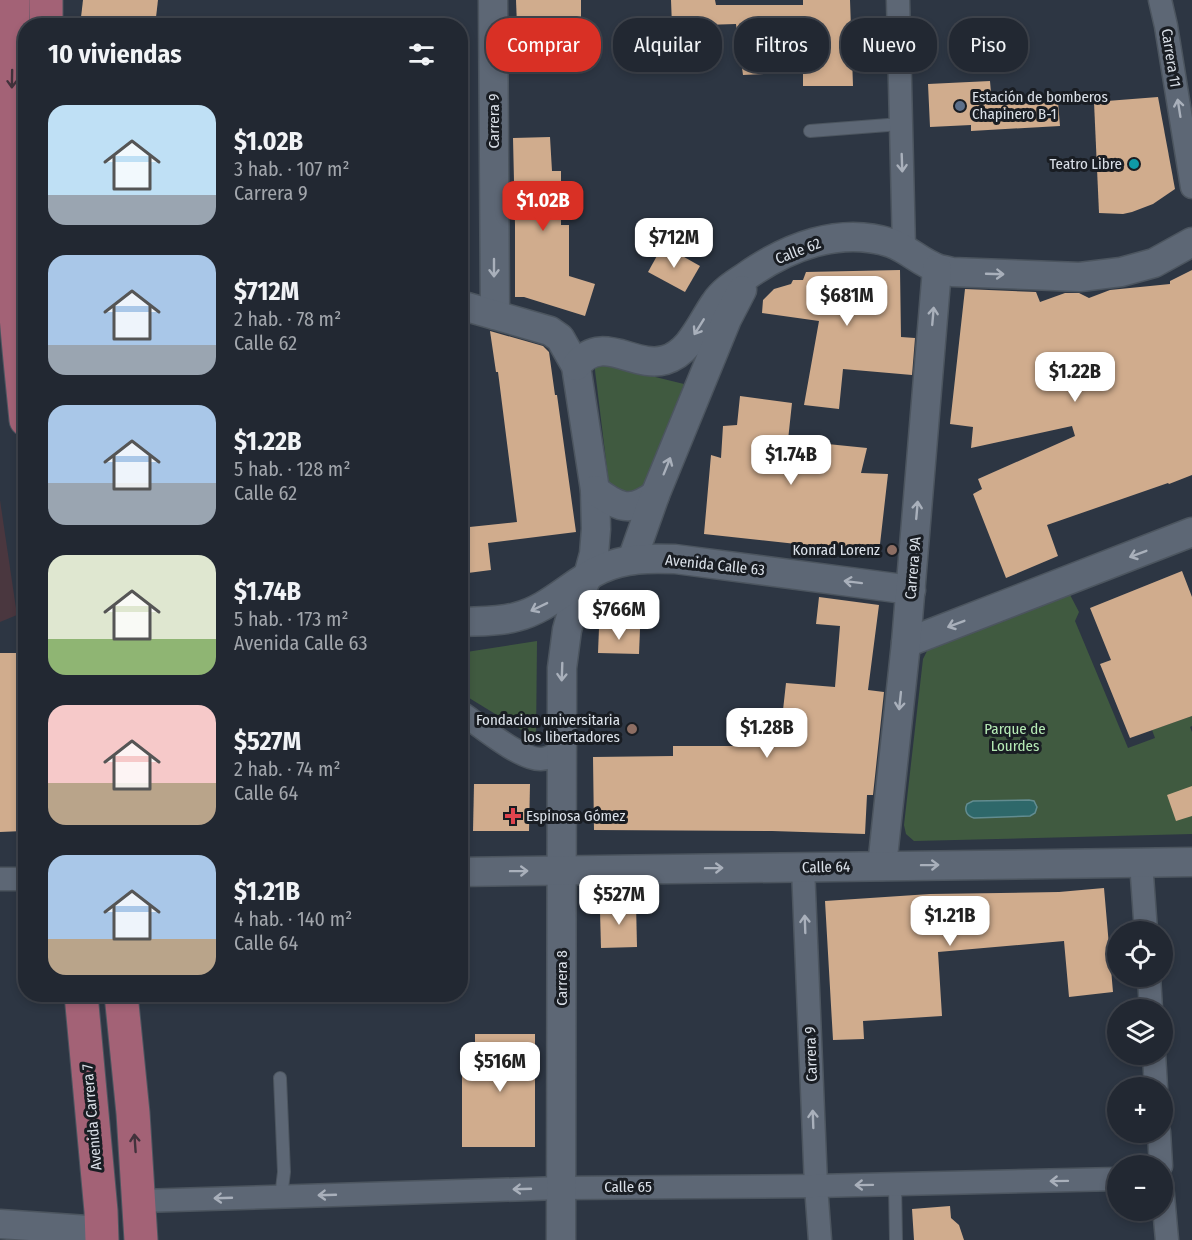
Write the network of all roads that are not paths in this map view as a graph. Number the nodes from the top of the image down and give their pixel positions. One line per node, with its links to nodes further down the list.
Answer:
1 (13, 0): 10 (main road, one-way to 10)
2 (46, 0): 6 (main road)
3 (494, 0): 16 (street, Carrera 9, one-way to 16)
4 (898, 0): 7 (street)
5 (1160, 0): 9 (street, Carrera 11, one-way to 5)
6 (46, 18)
7 (901, 124): 8 (lane); 12 (street, one-way to 12)
8 (810, 131)
9 (1192, 187)
10 (5, 189): 17 (main road)
11 (1192, 242): 13 (street, Calle 62, one-way to 11)
12 (904, 249): 13 (street, Calle 62); 14 (street, Calle 62)
13 (937, 268): 24 (street, Carrera 9A, one-way to 13)
14 (754, 271): 18 (street, Calle 62, one-way to 18); 20 (street, one-way to 14)
15 (468, 307): 16 (street)
16 (495, 315): 18 (street)
17 (18, 333)
18 (576, 366): 19 (street)
19 (595, 490): 20 (street); 23 (street)
20 (655, 495): 22 (street)
21 (1192, 532): 26 (street, one-way to 26)
22 (632, 560): 23 (street, Avenida Calle 63); 24 (street, Avenida Calle 63, one-way to 22)
23 (588, 576): 25 (street, Avenida Calle 63, one-way to 25); 28 (street, Carrera 8, one-way to 28)
24 (911, 590): 26 (street, Carrera 9A)
25 (468, 622)
26 (906, 643): 31 (street, Carrera 9A, one-way to 31)
27 (468, 718): 28 (street)
28 (562, 750): 33 (street, Carrera 8)
29 (1141, 862): 30 (street, Calle 64); 31 (street, Calle 64, one-way to 29); 37 (street)
30 (1192, 862)
31 (882, 866): 32 (street, Calle 64)
32 (803, 867): 33 (street, Calle 64, one-way to 32); 43 (street, Carrera 9, one-way to 32)
33 (562, 871): 34 (street, Calle 64, one-way to 33); 44 (street, Carrera 8)
34 (468, 872)
35 (0, 879): 36 (street)
36 (18, 879)
37 (1145, 921)
38 (82, 1002): 49 (main road, Avenida Carrera 7)
39 (122, 1002): 46 (main road, one-way to 39)
40 (280, 1078): 45 (lane)
41 (1107, 1179): 42 (street, Calle 65, one-way to 42)
42 (895, 1185): 43 (street, Calle 65, one-way to 43); 53 (lane)
43 (816, 1186): 44 (street, Calle 65); 52 (street, Carrera 9)
44 (561, 1188): 45 (street, Calle 65, one-way to 45); 51 (street, Carrera 8)
45 (281, 1197): 46 (street, Calle 65, one-way to 46)
46 (140, 1201): 50 (main road)
47 (1165, 1221): 54 (street)
48 (0, 1224): 49 (street)
49 (102, 1235)
50 (141, 1240)
51 (561, 1240)
52 (820, 1240)
53 (896, 1240)
54 (1167, 1240)

